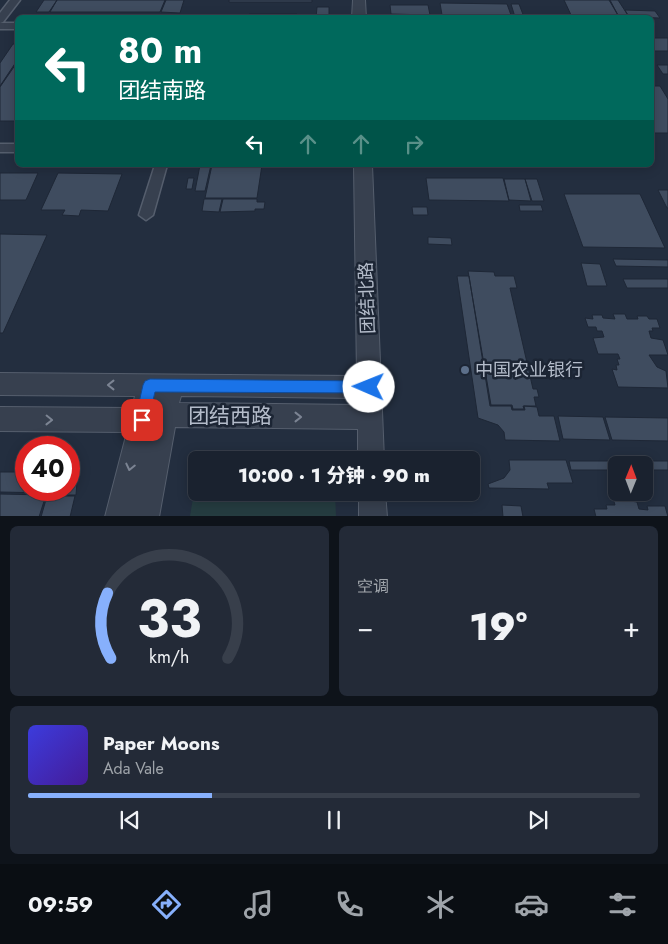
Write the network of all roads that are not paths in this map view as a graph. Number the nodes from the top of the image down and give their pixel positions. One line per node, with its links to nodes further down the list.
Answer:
1 (15, 0): 4 (street)
2 (359, 0): 3 (street)
3 (360, 15)
4 (0, 20)
5 (0, 26): 6 (street)
6 (15, 26)
7 (0, 148): 8 (street)
8 (15, 148)
9 (160, 167): 11 (street)
10 (364, 167): 14 (street, 团结北路)
11 (146, 215)
12 (0, 384): 13 (street, 团结西路, one-way to 12)
13 (161, 385): 14 (street, 团结西路); 16 (street)
14 (369, 387): 15 (street, 团结北路)
15 (370, 417): 16 (street, 团结西路, one-way to 15); 18 (street, 团结北路)
16 (154, 418): 17 (street, 团结西路, one-way to 16); 20 (street, one-way to 20); 21 (street)
17 (0, 419)
18 (371, 451)
19 (372, 501): 22 (street)
20 (118, 516)
21 (145, 516)
22 (373, 516)

